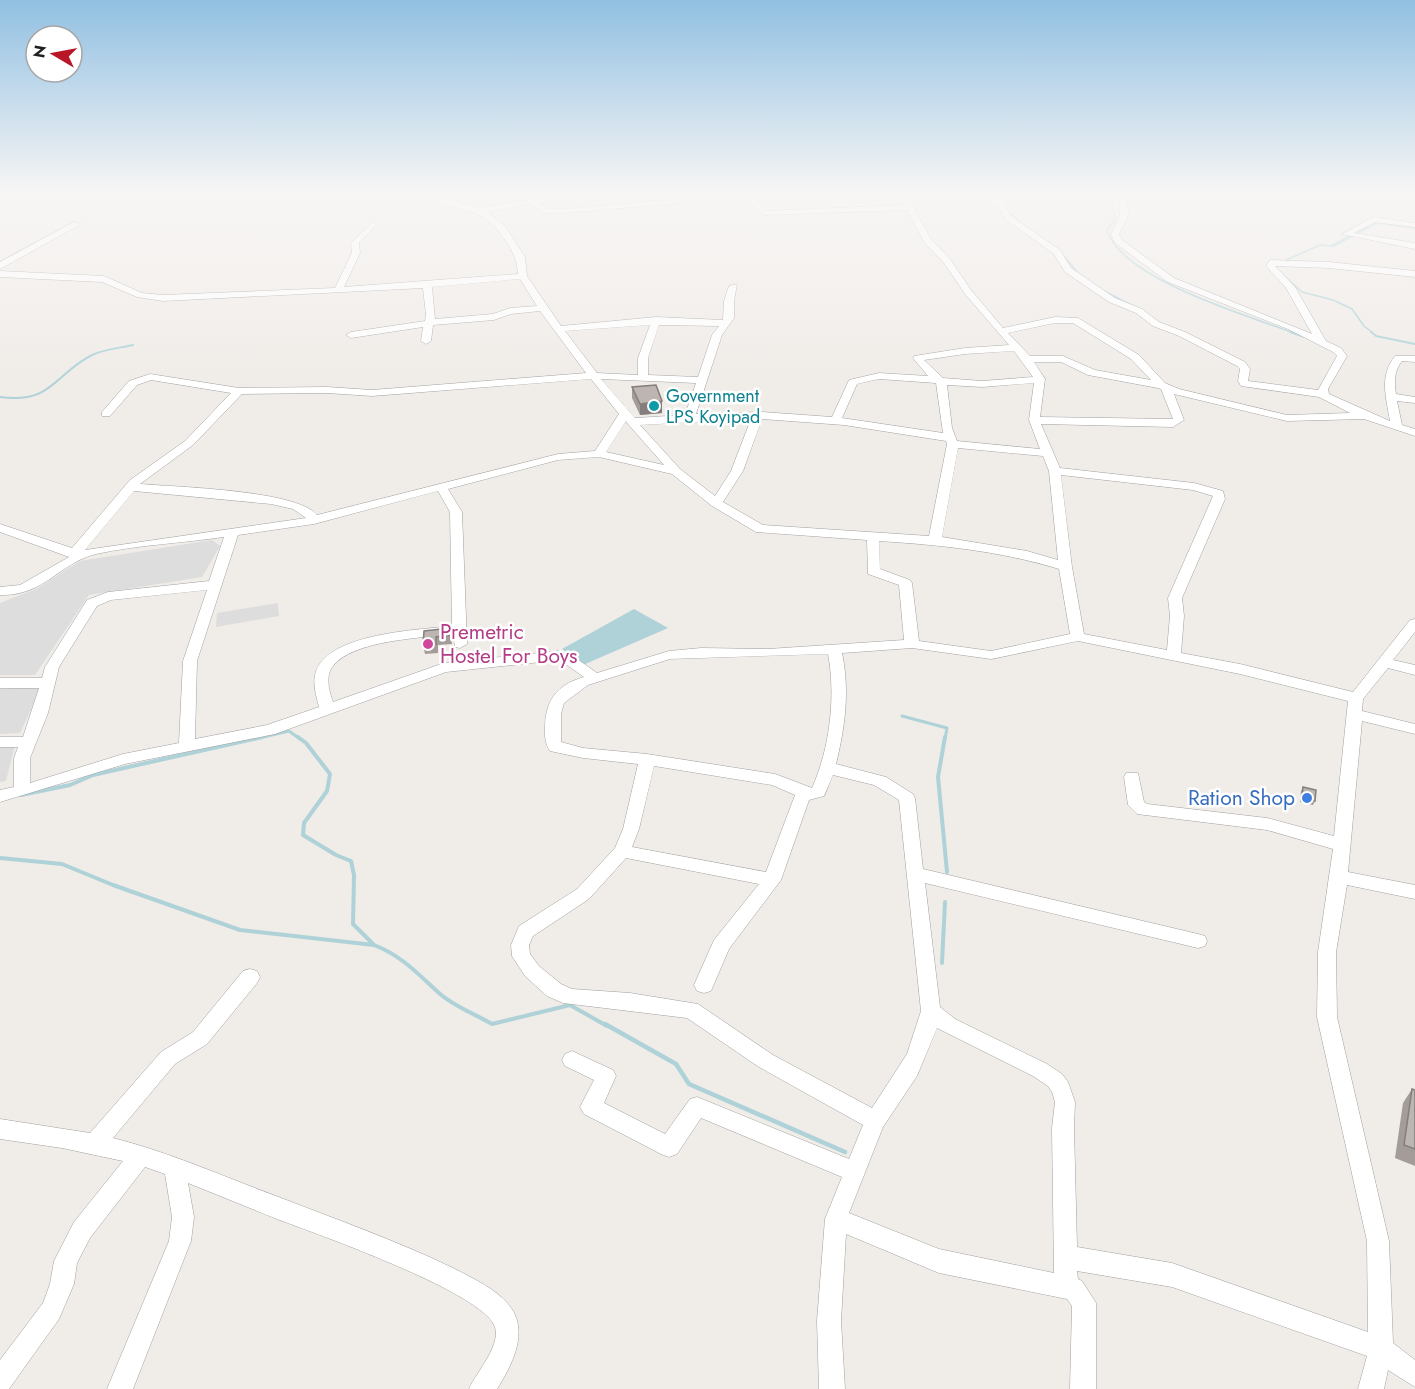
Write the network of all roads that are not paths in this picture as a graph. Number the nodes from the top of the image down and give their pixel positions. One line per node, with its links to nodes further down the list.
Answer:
1 (17, 257): 7 (street)
2 (354, 257): 13 (street)
3 (521, 257): 10 (street)
4 (943, 257): 19 (street)
5 (1060, 257): 33 (street)
6 (1139, 257): 22 (street)
7 (0, 266)
8 (0, 274): 13 (street)
9 (1415, 274): 22 (street)
10 (523, 276): 11 (street); 14 (street)
11 (427, 285): 13 (street); 16 (street)
12 (734, 286): 17 (street)
13 (338, 290)
14 (543, 308): 16 (street); 18 (street)
15 (656, 320): 17 (street); 18 (street); 27 (street)
16 (429, 323): 20 (street); 21 (street)
17 (725, 324): 29 (street)
18 (559, 329): 26 (street)
19 (1001, 331): 23 (street); 31 (street)
20 (351, 335)
21 (426, 341)
22 (1322, 342): 33 (street)
23 (1017, 348): 24 (street); 30 (street)
24 (1028, 358): 28 (street); 31 (street)
25 (1415, 359): 34 (street)
26 (594, 376): 27 (street); 32 (street); 40 (street)
27 (643, 377): 29 (street)
28 (1040, 379): 30 (street); 42 (street)
29 (701, 380): 39 (street)
30 (941, 382): 41 (street); 45 (street)
31 (1164, 387): 38 (street); 42 (street)
32 (239, 391): 36 (street); 50 (street)
33 (1323, 394): 38 (street)
34 (1392, 398): 35 (street); 43 (street)
35 (1415, 400)
36 (105, 414)
37 (758, 416): 39 (street); 41 (street); 52 (street)
38 (1366, 416): 43 (street)
39 (690, 417): 40 (street)
40 (629, 418): 47 (street); 48 (street)
41 (836, 420): 45 (street)
42 (1034, 420): 46 (street)
43 (1397, 426): 44 (street)
44 (1415, 433)
45 (951, 441): 46 (street); 57 (street)
46 (1046, 453): 49 (street)
47 (598, 454): 48 (street); 51 (street)
48 (676, 471): 52 (street)
49 (1055, 471): 59 (street); 66 (street)
50 (131, 488): 53 (street); 58 (street)
51 (442, 488): 53 (street); 73 (street)
52 (716, 503): 56 (street)
53 (314, 520): 55 (street)
54 (0, 528): 58 (street)
55 (232, 533): 58 (street); 60 (street)
56 (873, 537): 57 (street); 64 (street)
57 (935, 540): 59 (street)
58 (79, 556): 61 (street)
59 (1065, 567): 63 (street)
60 (214, 585): 71 (street); 78 (street)
61 (1, 592)
62 (1415, 623): 67 (street)
63 (1078, 637): 64 (street); 66 (street)
64 (912, 644): 65 (street)
65 (834, 649): 69 (street); 80 (street)
66 (1174, 656): 72 (street)
67 (1383, 662): 68 (street); 72 (street)
68 (1415, 670)
69 (595, 678): 73 (street); 79 (street)
70 (0, 683): 71 (street)
71 (47, 683): 77 (street)
72 (1356, 698): 74 (street)
73 (328, 710): 78 (street)
74 (1355, 714): 75 (street); 85 (street)
75 (1415, 729)
76 (0, 742): 77 (street)
77 (27, 742): 82 (street)
78 (187, 747): 82 (street)
79 (647, 759): 83 (street); 86 (street)
80 (826, 768): 83 (street); 87 (street)
81 (1132, 777): 85 (street)
82 (22, 790): 84 (street)
83 (804, 792): 89 (street)
84 (0, 796)
85 (1343, 845): 88 (street)
86 (622, 851): 89 (street); 96 (street)
87 (916, 874): 91 (street); 94 (street)
88 (1339, 876): 90 (street); 105 (street)
89 (772, 880): 93 (street)
90 (1415, 892)
91 (1198, 941)
92 (250, 977): 98 (street)
93 (704, 985)
94 (931, 1011): 96 (street); 103 (street)
95 (572, 1060): 101 (street)
96 (875, 1121): 101 (street)
97 (0, 1129): 98 (street)
98 (94, 1145): 99 (street)
99 (139, 1157): 100 (street); 107 (street)
100 (175, 1168): 108 (street); 109 (street)
101 (854, 1172): 102 (street)
102 (836, 1219): 104 (street); 110 (street)
103 (1065, 1257): 104 (street); 105 (street)
104 (1066, 1287): 111 (street)
105 (1381, 1349): 106 (street); 112 (street)
106 (1415, 1375)
107 (0, 1381)
108 (120, 1389)
109 (482, 1389)
110 (832, 1389)
111 (1083, 1389)
112 (1371, 1389)

